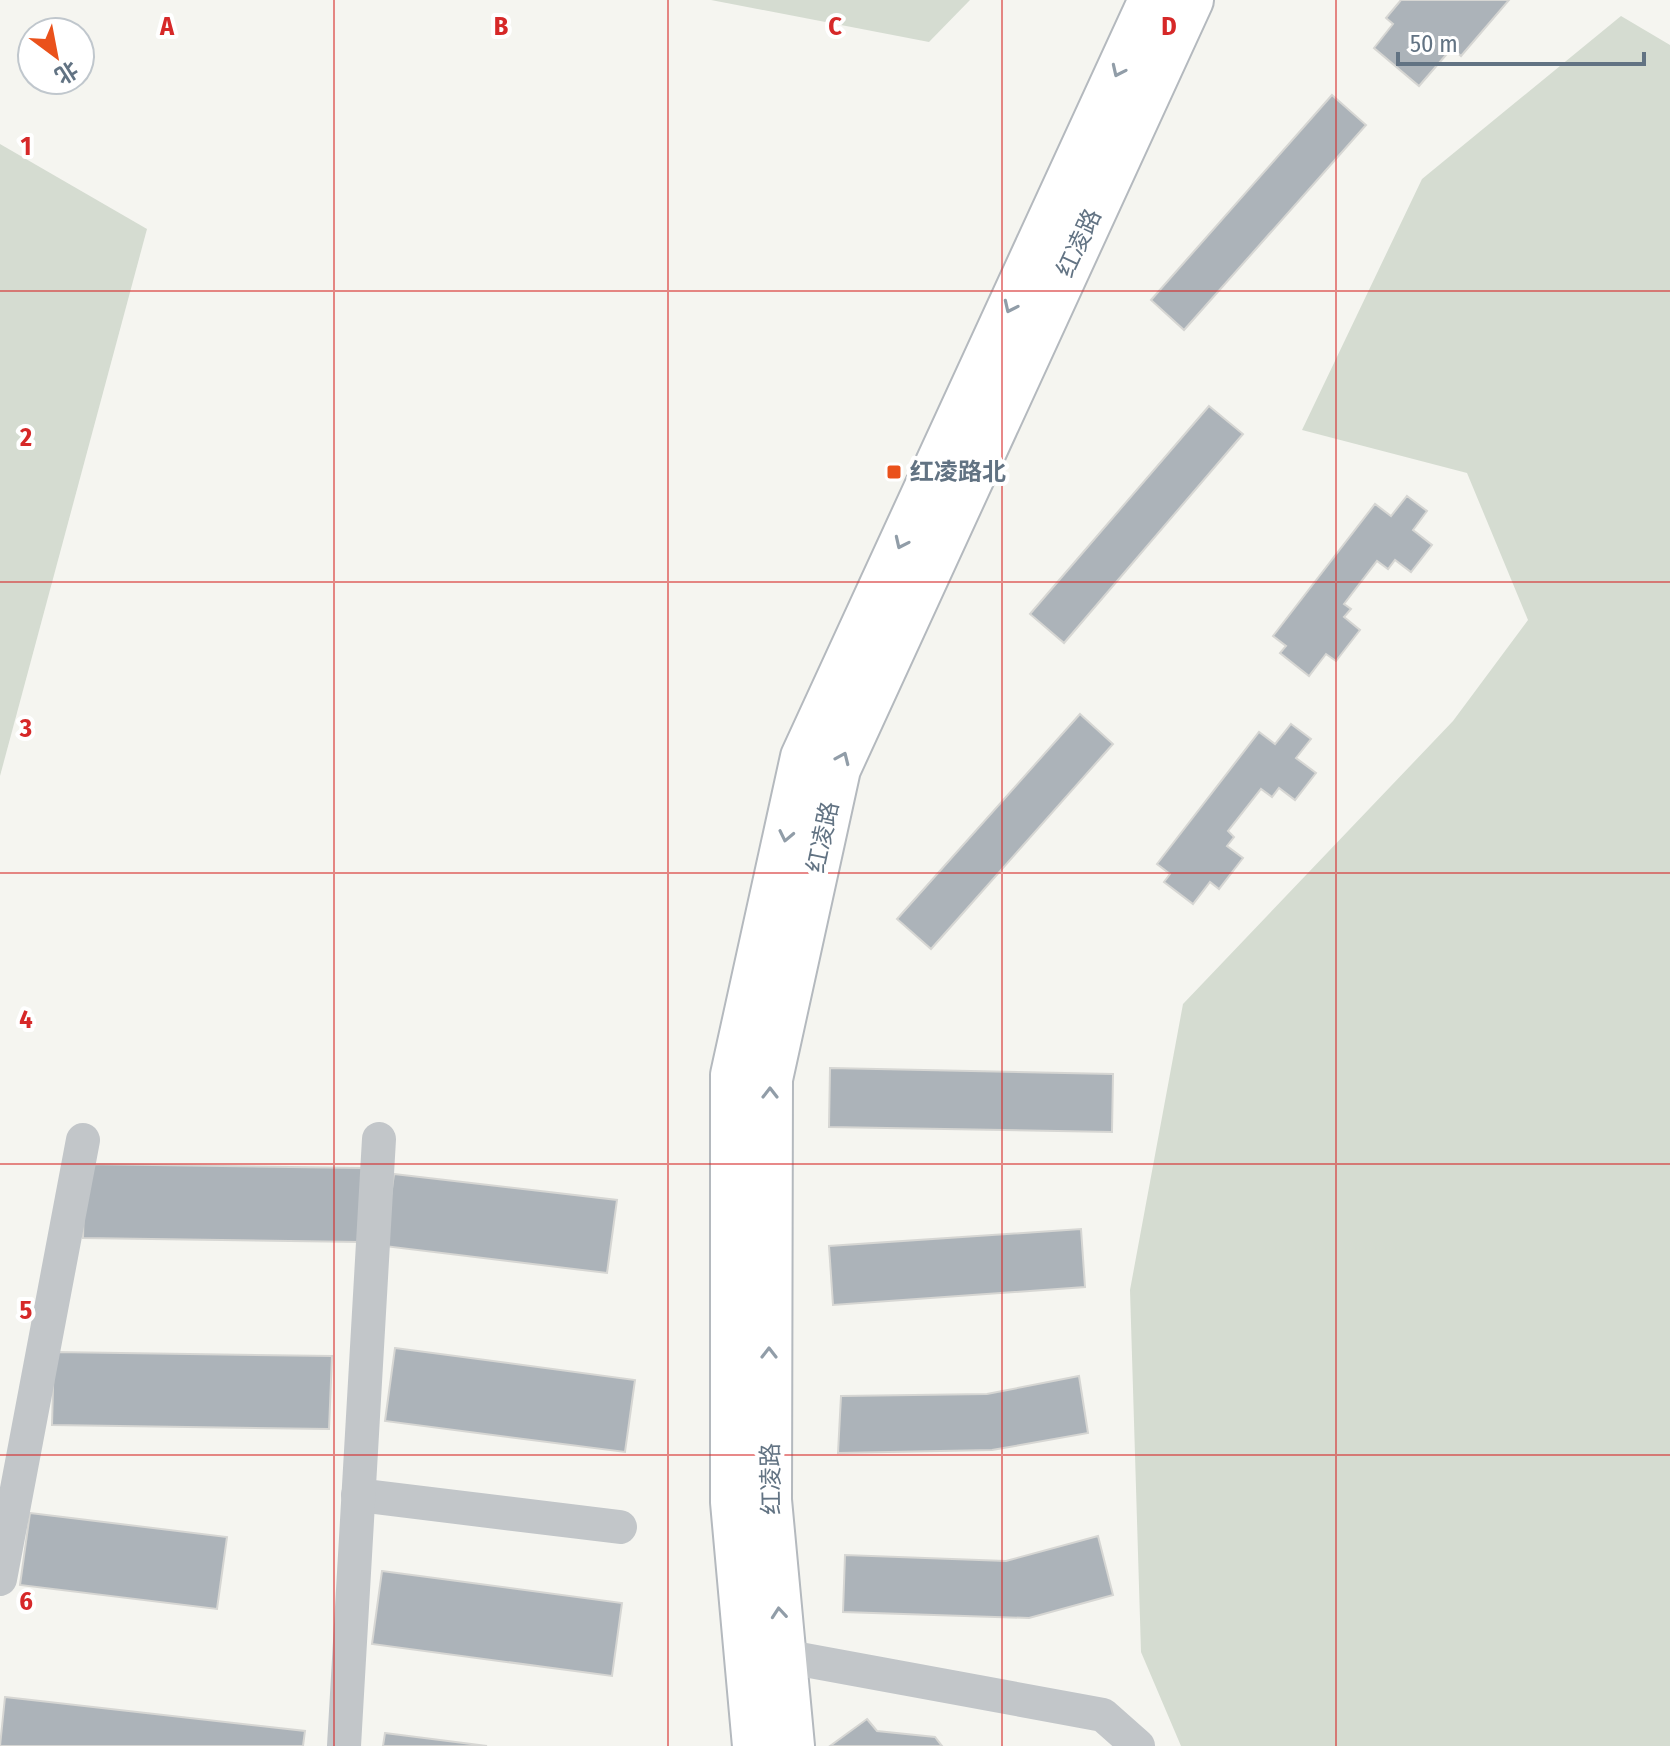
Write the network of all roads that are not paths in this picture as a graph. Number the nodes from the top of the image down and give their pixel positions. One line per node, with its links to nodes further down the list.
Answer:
1 (1151, 0): 10 (main road, 红凌路, one-way to 10)
2 (1191, 0): 8 (main road, 红凌路, one-way to 2)
3 (379, 1139): 5 (street)
4 (83, 1140): 7 (street)
5 (358, 1495): 6 (street); 9 (street)
6 (620, 1527)
7 (0, 1579)
8 (783, 1656): 11 (main road, 红凌路); 12 (street)
9 (344, 1746)
10 (755, 1746)
11 (792, 1746)
12 (1138, 1746)

